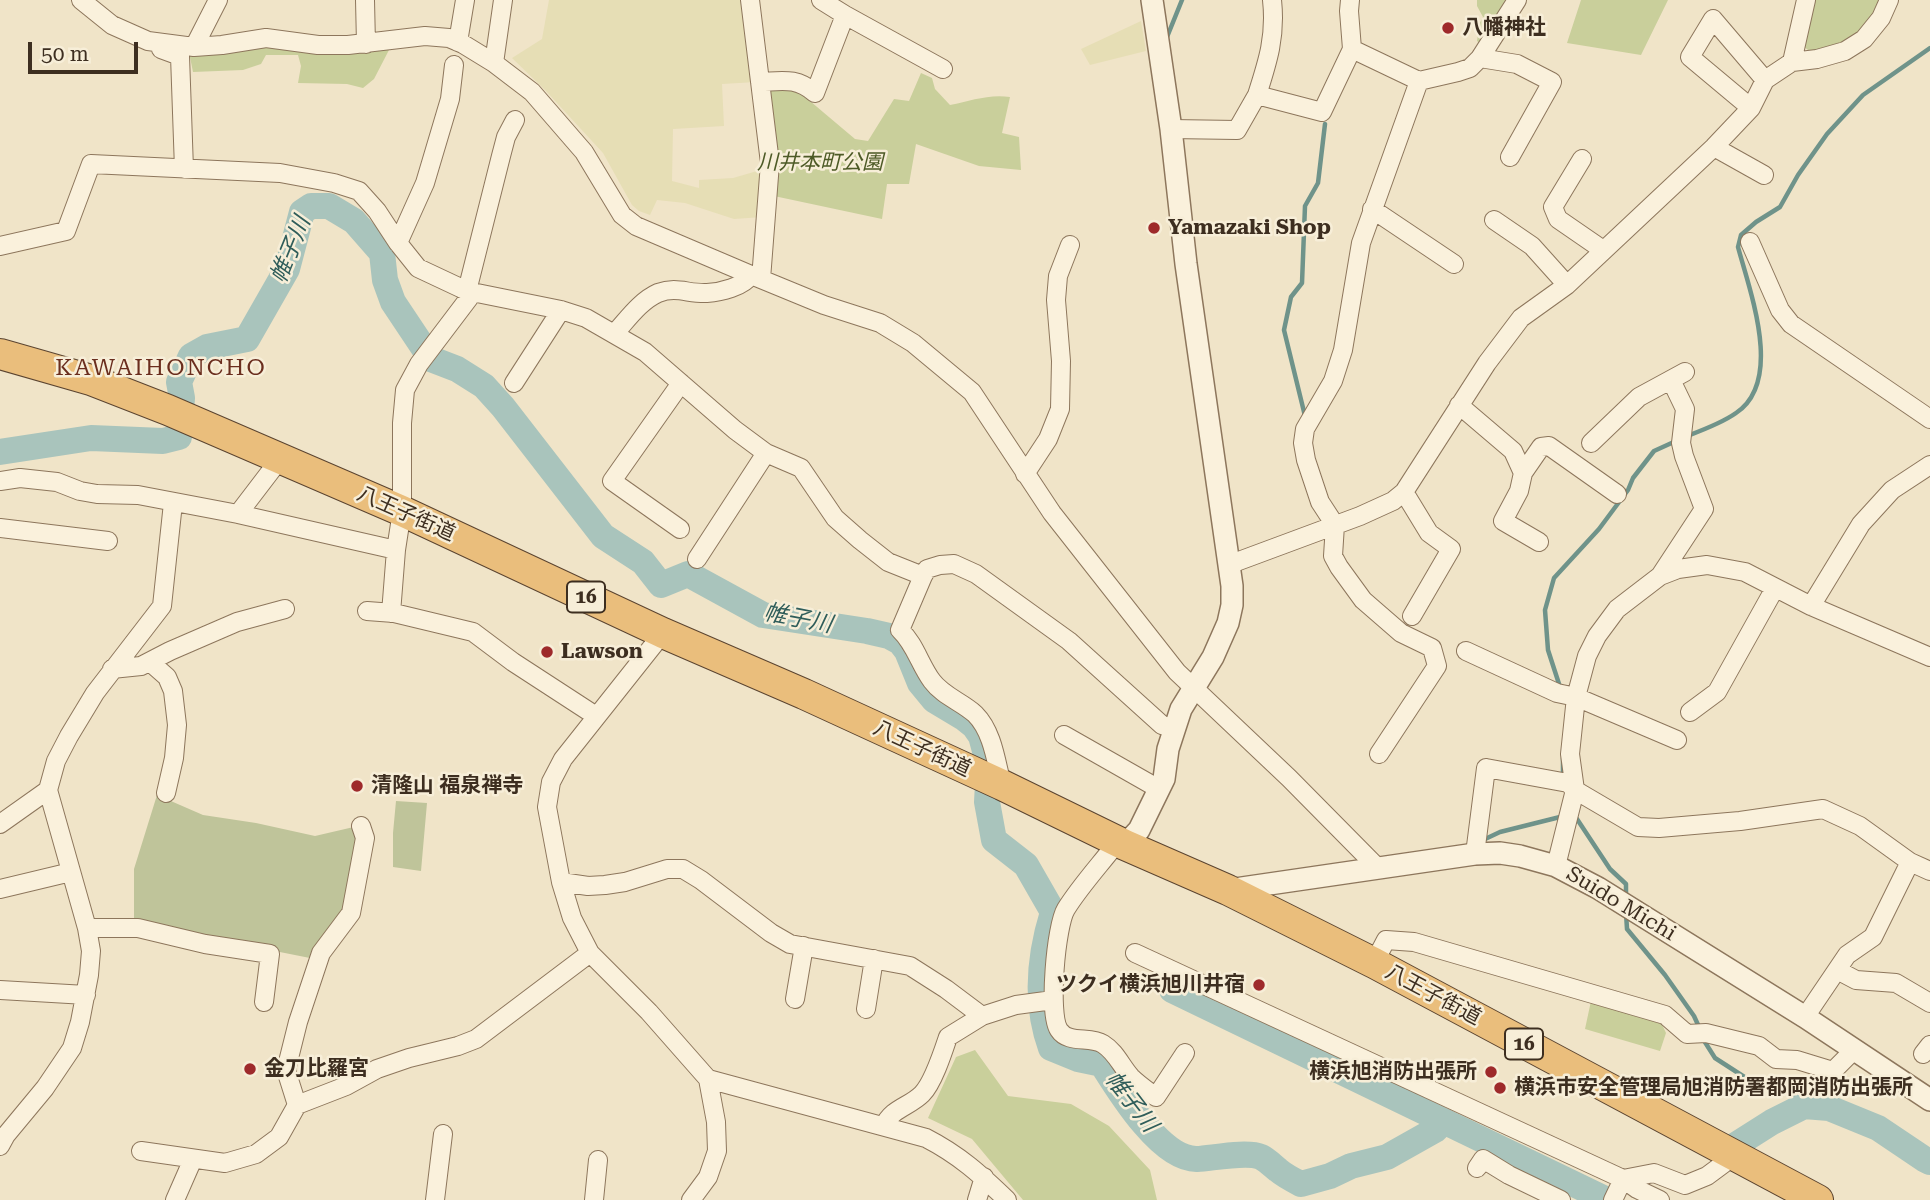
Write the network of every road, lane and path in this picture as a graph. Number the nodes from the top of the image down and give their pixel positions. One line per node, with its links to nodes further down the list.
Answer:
1 (81, 0): 16 (street)
2 (218, 0): 18 (street)
3 (365, 0): 17 (street)
4 (465, 0): 15 (street)
5 (503, 0): 22 (street)
6 (750, 0): 27 (street)
7 (821, 0): 14 (street)
8 (1152, 0): 31 (street)
9 (1272, 0): 28 (street)
10 (1350, 0): 19 (street)
11 (1517, 0): 20 (street)
12 (1806, 0): 21 (street)
13 (1889, 0): 21 (street)
14 (845, 15): 24 (street); 27 (street)
15 (458, 42): 17 (street); 22 (street)
16 (156, 43): 18 (street); 35 (street)
17 (366, 44): 18 (street)
18 (194, 47)
19 (1352, 49): 26 (street); 28 (street)
20 (1480, 58): 26 (street); 33 (street)
21 (1792, 62): 25 (street)
22 (494, 63): 45 (street)
23 (454, 65): 40 (street)
24 (943, 69)
25 (1765, 80): 29 (street); 29 (street)
26 (1419, 81): 37 (street)
27 (760, 82): 45 (street)
28 (1257, 95): 31 (street)
29 (1751, 108): 32 (street)
30 (515, 120): 47 (street)
31 (1171, 129): 74 (street)
32 (1714, 146): 36 (street); 43 (street)
33 (1510, 157)
34 (1582, 159): 43 (street)
35 (184, 169): 40 (street); 42 (street)
36 (1765, 175)
37 (1372, 209): 44 (street); 67 (street)
38 (1494, 220): 46 (street)
39 (1751, 242): 54 (street)
40 (398, 243): 47 (street)
41 (1070, 244): 60 (street)
42 (0, 246)
43 (1603, 250): 46 (street)
44 (1454, 264)
45 (756, 277): 49 (street); 60 (street)
46 (1567, 285): 53 (street)
47 (467, 291): 48 (street); 65 (street)
48 (561, 310): 49 (street); 51 (street)
49 (614, 334): 52 (street)
50 (0, 354): 57 (highway, 八王子街道 / 16)
51 (514, 383)
52 (681, 383): 56 (street); 69 (street)
53 (1459, 405): 59 (street); 62 (street)
54 (1930, 419)
55 (1591, 443): 76 (street)
56 (766, 453): 73 (street); 75 (street)
57 (281, 459): 65 (highway, 八王子街道 / 16); 66 (street)
58 (1930, 465): 78 (street)
59 (1523, 473): 63 (street); 71 (street)
60 (1025, 474): 88 (street)
61 (0, 481): 64 (street)
62 (1404, 492): 67 (street); 82 (street)
63 (1617, 494)
64 (173, 503): 66 (street); 87 (street)
65 (402, 511): 72 (street); 83 (highway, 八王子街道 / 16)
66 (238, 514): 72 (street)
67 (1335, 525): 74 (street); 95 (street)
68 (0, 528): 70 (street)
69 (680, 529)
70 (108, 541)
71 (1539, 542)
72 (396, 550): 81 (street)
73 (697, 559)
74 (1228, 565): 88 (street)
75 (923, 576): 92 (street); 96 (street)
76 (1660, 576): 77 (street); 89 (street)
77 (1775, 588): 78 (street); 90 (street)
78 (1811, 606): 85 (street)
79 (285, 609): 86 (street)
80 (367, 611): 81 (street)
81 (393, 614): 91 (street)
82 (1412, 616)
83 (663, 633): 91 (street); 96 (highway, 八王子街道 / 16)
84 (1466, 651): 89 (street)
85 (1930, 657)
86 (149, 662): 87 (street); 100 (street)
87 (112, 670): 98 (street)
88 (1194, 689): 92 (street); 107 (street)
89 (1576, 697): 94 (street); 99 (street)
90 (1690, 712)
91 (596, 716): 110 (street)
92 (1173, 728): 97 (street)
93 (1064, 735): 97 (street)
94 (1677, 740)
95 (1379, 754)
96 (992, 781): 103 (highway, 八王子街道 / 16)
97 (1159, 789): 103 (street)
98 (48, 790): 101 (street); 109 (street)
99 (1575, 790): 104 (street); 105 (street); 106 (street)
100 (166, 793)
101 (0, 824)
102 (361, 826): 133 (street)
103 (1125, 845): 112 (highway, 八王子街道 / 16); 123 (street)
104 (1475, 854): 106 (street, Suido Michi); 107 (street, Suido Michi)
105 (1910, 862): 108 (street); 119 (street)
106 (1556, 866): 128 (street, Suido Michi)
107 (1377, 867): 112 (street, Suido Michi)
108 (1930, 871)
109 (71, 872): 111 (street); 113 (street)
110 (561, 882): 114 (street); 115 (street)
111 (0, 889)
112 (1228, 891): 118 (highway, 八王子街道 / 16)
113 (87, 928): 121 (street); 124 (street)
114 (804, 946): 117 (street); 122 (street)
115 (590, 953): 131 (street); 133 (street)
116 (1135, 953): 143 (street)
117 (874, 958): 126 (street); 127 (street)
118 (1374, 963): 129 (street); 138 (highway, 八王子街道 / 16)
119 (1837, 970): 125 (street); 128 (street)
120 (0, 990): 121 (street)
121 (86, 995): 136 (street)
122 (795, 999)
123 (1043, 1001): 127 (street); 130 (street)
124 (264, 1002)
125 (1930, 1003)
126 (866, 1009)
127 (982, 1016): 134 (street)
128 (1805, 1017): 129 (street, Suido Michi)
129 (1855, 1049): 132 (street, Suido Michi)
130 (1185, 1053)
131 (708, 1079): 134 (street); 147 (street)
132 (1930, 1100)
133 (297, 1105): 139 (street)
134 (884, 1126): 142 (street)
135 (443, 1134): 145 (street)
136 (0, 1146)
137 (141, 1151): 139 (street)
138 (1734, 1156): 143 (street); 152 (highway, 八王子街道 / 16)
139 (193, 1159): 144 (street)
140 (598, 1160): 146 (street)
141 (1477, 1167): 150 (street)
142 (984, 1177): 148 (street); 149 (street)
143 (1618, 1189): 151 (street)
144 (175, 1200)
145 (435, 1200)
146 (594, 1200)
147 (691, 1200)
148 (977, 1200)
149 (1007, 1200)
150 (1561, 1200)
151 (1660, 1200)
152 (1818, 1200)

